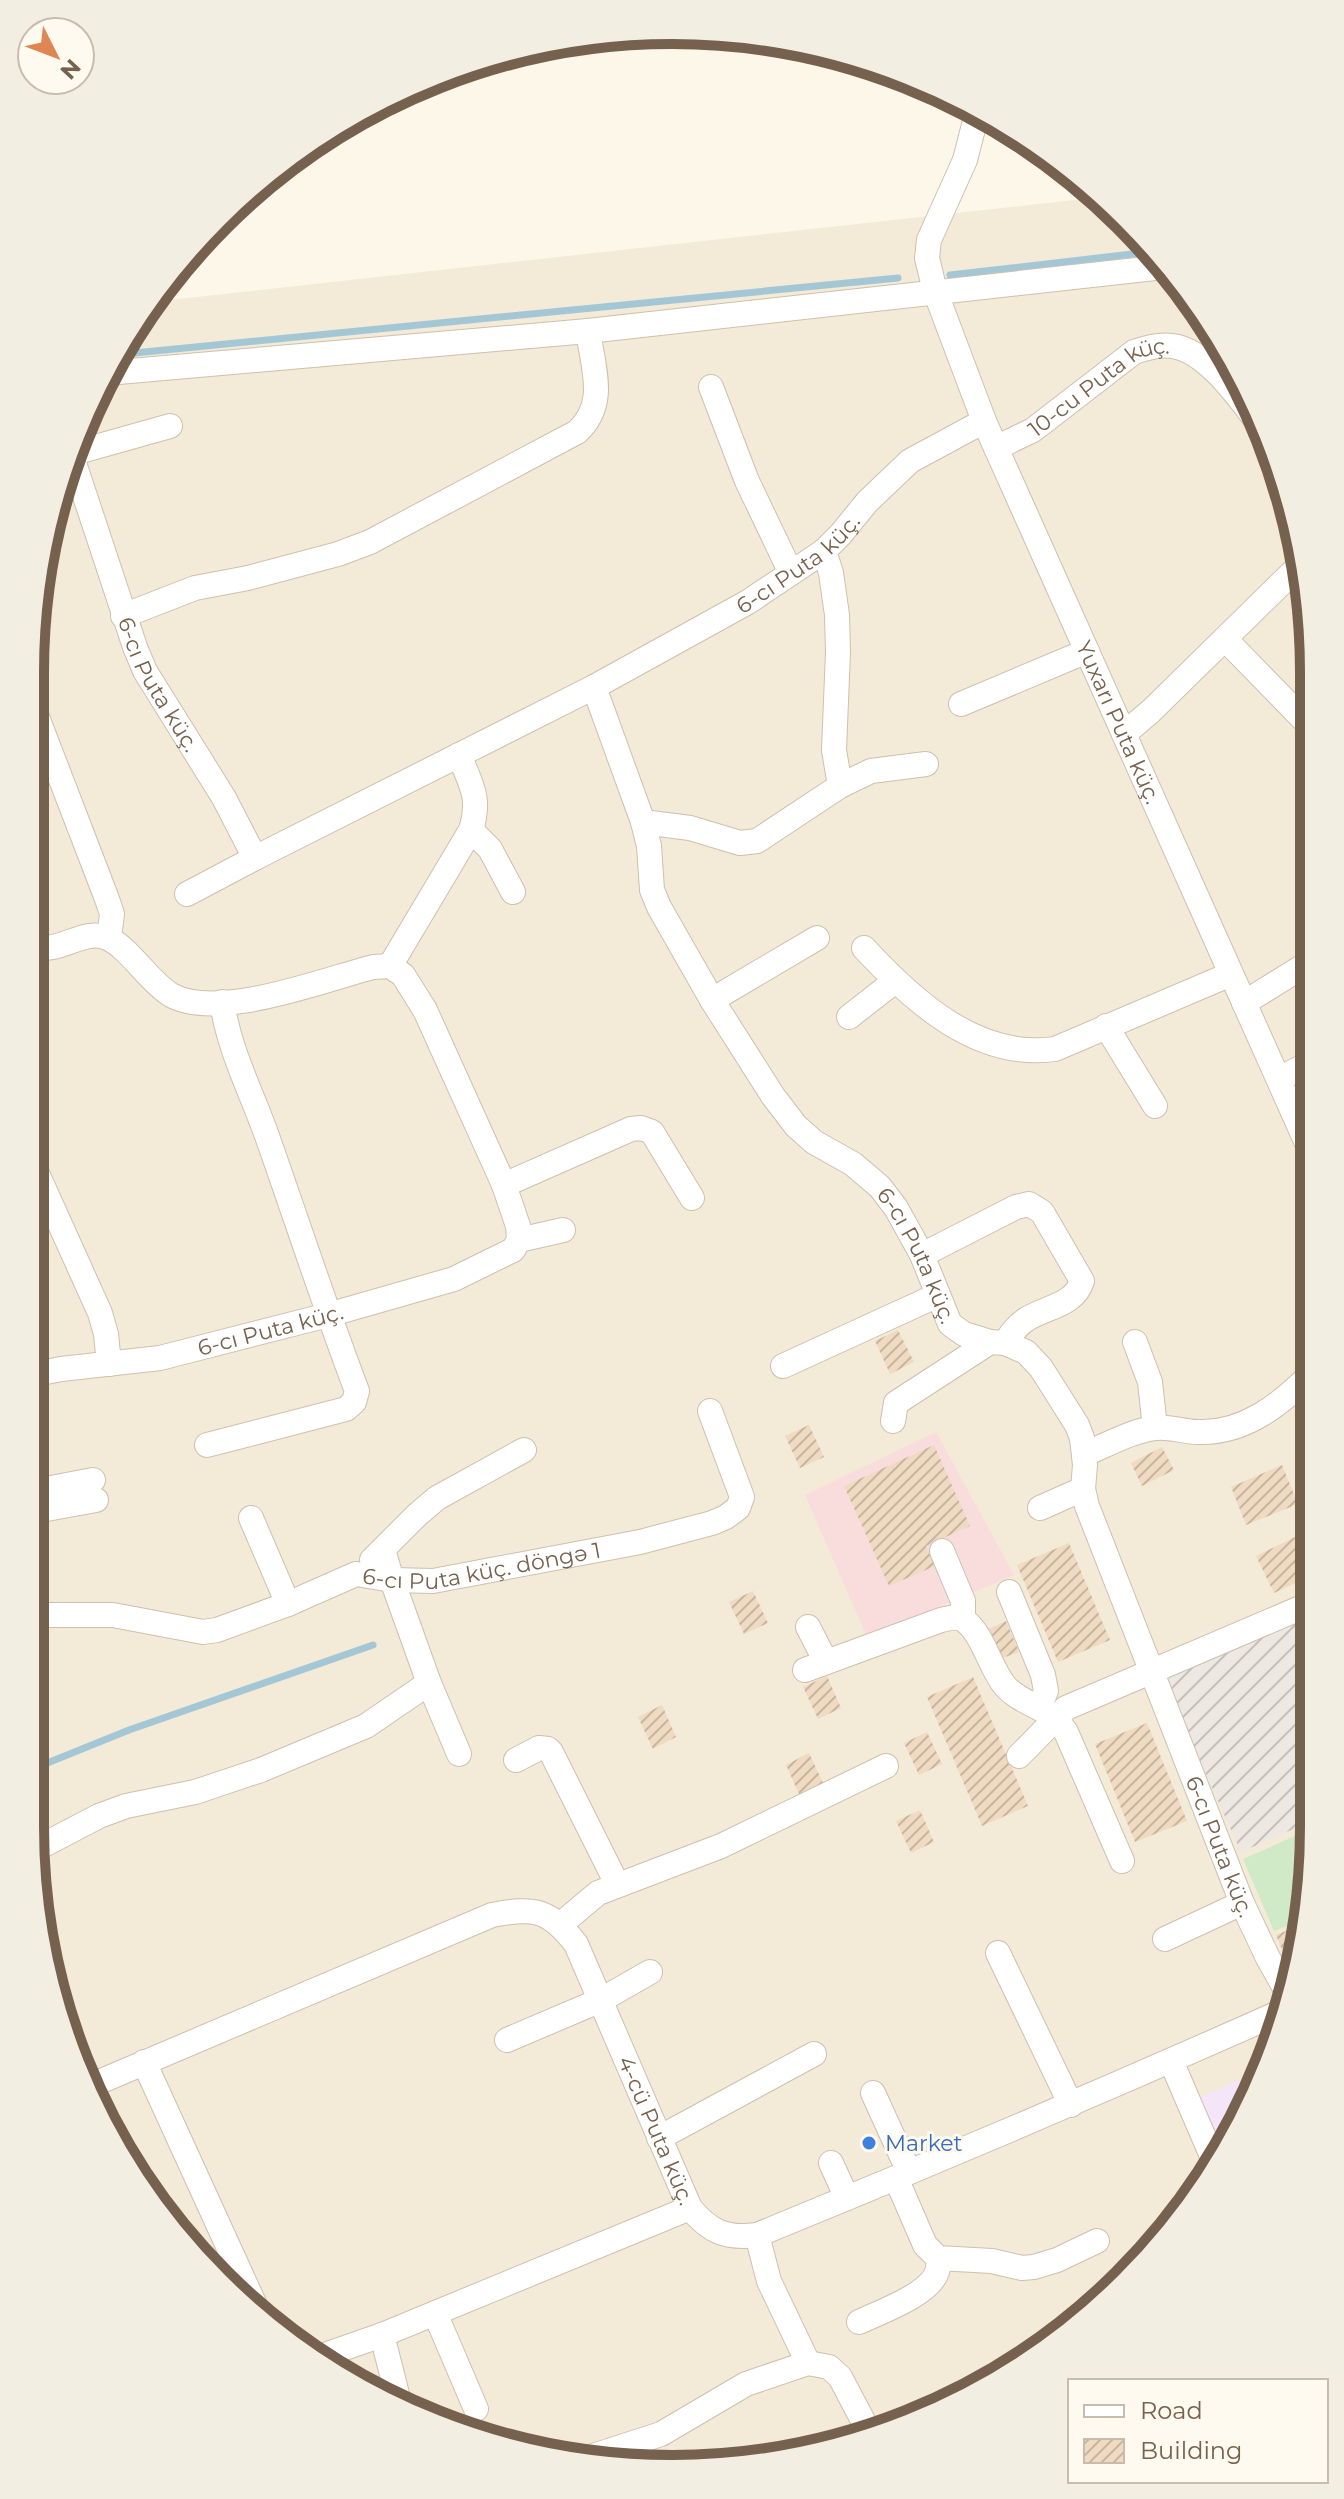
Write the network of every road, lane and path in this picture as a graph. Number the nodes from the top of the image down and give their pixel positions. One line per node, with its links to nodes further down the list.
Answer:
1 (975, 122): 3 (street, Yuxarı Puta küç.)
2 (1152, 268): 3 (street)
3 (935, 291): 4 (street); 8 (street, Yuxarı Puta küç.)
4 (588, 331): 5 (street); 16 (street)
5 (121, 372)
6 (711, 387): 14 (street)
7 (1236, 396): 10 (street, 10-cu Puta küç.)
8 (984, 421): 10 (street, Yuxarı Puta küç.); 13 (street, 6-cı Puta küç.)
9 (170, 426): 11 (street)
10 (996, 448): 18 (street, Yuxarı Puta küç.)
11 (84, 452)
12 (77, 469): 16 (street, 6-cı Puta küç.)
13 (824, 551): 14 (street, 6-cı Puta küç.); 26 (street)
14 (791, 573): 19 (street, 6-cı Puta küç.)
15 (1292, 573): 17 (street)
16 (123, 616): 29 (street, 6-cı Puta küç.)
17 (1225, 639): 21 (street); 22 (street)
18 (1087, 651): 20 (street); 22 (street, Yuxarı Puta küç.)
19 (594, 687): 24 (street, 6-cı Puta küç.); 27 (street, 6-cı Puta küç.)
20 (961, 704)
21 (1300, 716)
22 (1124, 734): 38 (street, Yuxarı Puta küç.)
23 (44, 735): 32 (street)
24 (459, 755): 28 (street); 29 (street, 6-cı Puta küç.)
25 (926, 764): 26 (street)
26 (840, 786): 27 (street)
27 (643, 822): 40 (street, 6-cı Puta küç.)
28 (471, 830): 30 (street); 36 (street)
29 (255, 858): 31 (street)
30 (513, 892)
31 (187, 894)
32 (109, 938): 34 (street); 41 (street)
33 (817, 938): 40 (street)
34 (44, 948)
35 (864, 948): 39 (street)
36 (390, 966): 41 (street); 49 (street)
37 (1300, 968): 42 (street)
38 (1231, 974): 42 (street, Yuxarı Puta küç.); 44 (street)
39 (895, 981): 43 (street); 44 (street)
40 (712, 1000): 54 (street, 6-cı Puta küç.)
41 (222, 1002): 56 (street)
42 (1244, 1003): 46 (street, Yuxarı Puta küç.)
43 (849, 1017)
44 (1106, 1026): 47 (street)
45 (1300, 1068): 46 (street)
46 (1279, 1079): 48 (street, Yuxarı Puta küç.)
47 (1155, 1106)
48 (1300, 1127)
49 (504, 1185): 51 (street); 53 (street)
50 (44, 1189): 59 (street)
51 (692, 1198)
52 (563, 1230): 53 (street)
53 (519, 1240): 56 (street, 6-cı Puta küç.)
54 (922, 1255): 55 (street, 6-cı Puta küç.); 58 (street)
55 (938, 1295): 58 (street, 6-cı Puta küç.); 60 (street)
56 (328, 1315): 59 (street, 6-cı Puta küç.); 66 (street)
57 (1135, 1342): 65 (street)
58 (998, 1343): 64 (street); 68 (street, 6-cı Puta küç.)
59 (109, 1364): 61 (street, 6-cı Puta küç.)
60 (783, 1366)
61 (44, 1373)
62 (1300, 1385): 65 (street)
63 (710, 1411): 77 (street, 6-cı Puta küç. döngə 1)
64 (893, 1421)
65 (1155, 1428): 68 (street)
66 (207, 1445)
67 (524, 1450): 74 (street)
68 (1085, 1454): 69 (street, 6-cı Puta küç.)
69 (1083, 1489): 72 (street); 84 (street, 6-cı Puta küç.)
70 (44, 1492): 71 (street)
71 (44, 1507)
72 (1040, 1508)
73 (251, 1518): 79 (street)
74 (383, 1550): 76 (street); 77 (street)
75 (942, 1551): 82 (street)
76 (356, 1574): 77 (street, 6-cı Puta küç. döngə 1); 79 (street, 6-cı Puta küç. döngə 1)
77 (392, 1580): 85 (street)
78 (1009, 1592): 86 (street)
79 (288, 1604): 81 (street, 6-cı Puta küç. döngə 1)
80 (1300, 1608): 84 (street)
81 (44, 1615)
82 (963, 1619): 83 (street); 86 (street)
83 (808, 1627)
84 (1151, 1673): 86 (street); 94 (street, 6-cı Puta küç.)
85 (429, 1683): 87 (street); 91 (street)
86 (1047, 1713): 88 (street); 92 (street)
87 (459, 1754)
88 (1019, 1756)
89 (516, 1760): 93 (street)
90 (886, 1766): 93 (street)
91 (44, 1845)
92 (1122, 1861)
93 (617, 1884): 95 (street)
94 (1242, 1903): 96 (street); 99 (street, 6-cı Puta küç.)
95 (561, 1924): 100 (street, 4-cü Puta küç.); 105 (street)
96 (1165, 1939)
97 (998, 1953): 108 (street)
98 (650, 1972): 100 (street)
99 (1281, 1981)
100 (601, 2000): 102 (street); 109 (street, 4-cü Puta küç.)
101 (1271, 2016): 104 (street, 4-cü Puta küç.)
102 (507, 2040)
103 (814, 2054): 109 (street)
104 (1171, 2061): 108 (street, 4-cü Puta küç.); 110 (street)
105 (144, 2062): 106 (street); 118 (street)
106 (99, 2082)
107 (873, 2093): 112 (street)
108 (1071, 2105): 112 (street, 4-cü Puta küç.)
109 (659, 2138): 114 (street, 4-cü Puta küç.)
110 (1210, 2151)
111 (831, 2163): 113 (street)
112 (902, 2175): 113 (street, 4-cü Puta küç.); 117 (street)
113 (847, 2198): 115 (street, 4-cü Puta küç.)
114 (690, 2208): 115 (street, 4-cü Puta küç.); 119 (street)
115 (757, 2235): 123 (street)
116 (1097, 2241): 117 (street)
117 (938, 2258): 120 (street)
118 (248, 2290)
119 (435, 2313): 121 (street); 125 (street)
120 (859, 2322)
121 (382, 2335): 122 (street); 124 (street)
122 (330, 2353)
123 (808, 2363): 126 (street); 127 (street)
124 (396, 2391)
125 (476, 2409)
126 (865, 2425)
127 (607, 2452)

